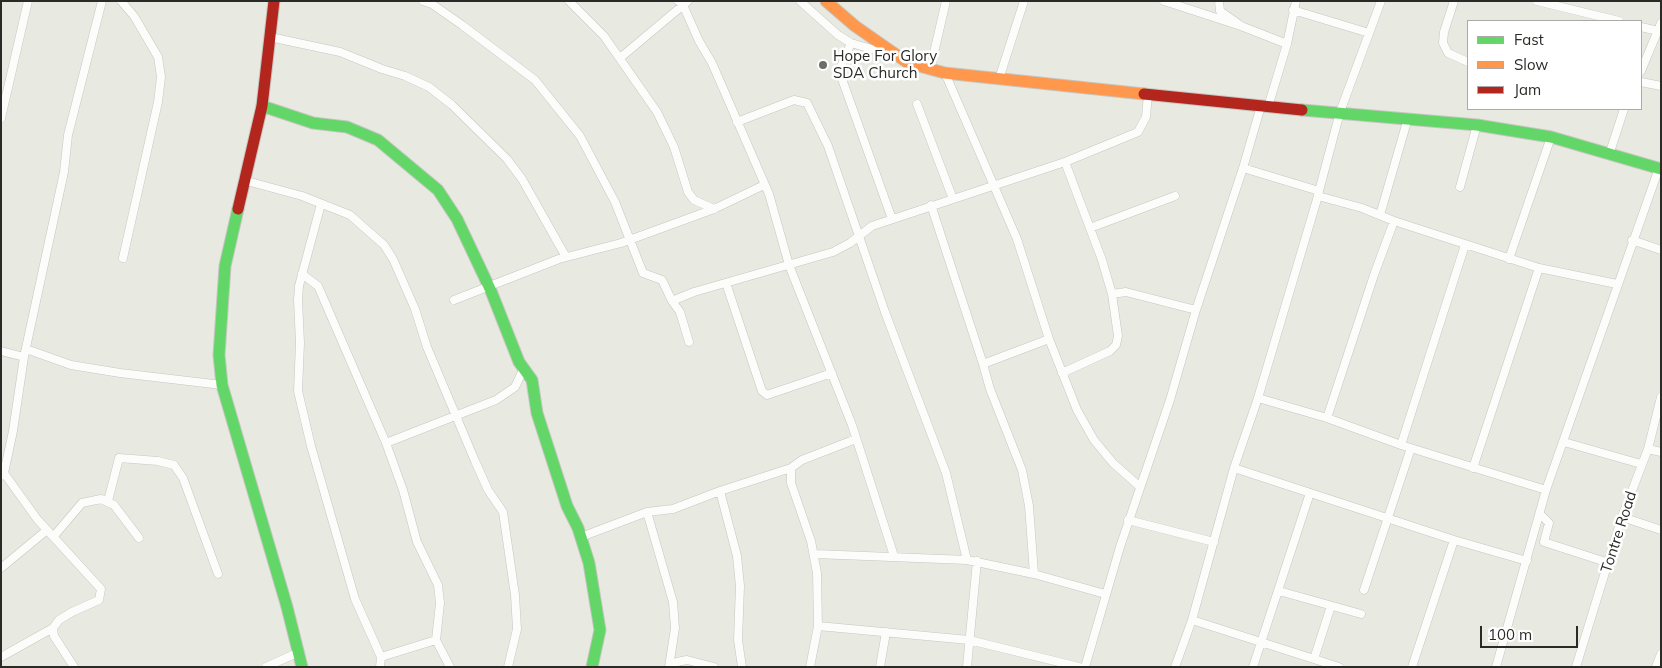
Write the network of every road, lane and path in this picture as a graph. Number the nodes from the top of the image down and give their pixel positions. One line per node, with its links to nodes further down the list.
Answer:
1 (28, 1): 42 (street)
2 (102, 1): 86 (street)
3 (121, 1): 71 (street)
4 (274, 1): 24 (street)
5 (422, 1): 66 (street)
6 (569, 1): 28 (street)
7 (800, 1): 25 (street)
8 (826, 1): 27 (street)
9 (946, 1): 31 (street)
10 (1024, 1): 33 (street)
11 (1164, 1): 20 (street)
12 (1219, 1): 20 (street)
13 (1296, 1): 18 (street)
14 (1381, 1): 23 (street)
15 (1454, 1): 29 (street)
16 (1537, 1): 19 (street)
17 (683, 2): 28 (street); 44 (street)
18 (1293, 10): 23 (street); 26 (street)
19 (1615, 20)
20 (1241, 26): 26 (street)
21 (1642, 27): 22 (street)
22 (1659, 27): 30 (street)
23 (1369, 33): 41 (street)
24 (270, 37): 38 (street); 70 (street)
25 (852, 43): 27 (street); 62 (street)
26 (1287, 44): 39 (street)
27 (898, 57): 31 (street)
28 (620, 58): 60 (street)
29 (1467, 62)
30 (1642, 69)
31 (930, 70): 32 (street)
32 (944, 74): 33 (street); 52 (street)
33 (999, 79): 36 (street)
34 (1642, 82): 35 (street)
35 (1661, 86)
36 (1148, 94): 39 (street); 48 (street)
37 (917, 104): 57 (street)
38 (262, 106): 51 (street); 78 (street)
39 (1264, 106): 41 (street); 49 (street)
40 (1624, 110): 47 (street)
41 (1340, 112): 43 (street); 55 (street)
42 (1, 118)
43 (1408, 118): 45 (street); 61 (street)
44 (737, 122): 53 (street); 65 (street)
45 (1477, 125): 46 (street); 54 (street)
46 (1551, 137): 47 (street); 72 (street)
47 (1609, 155): 50 (street)
48 (1065, 162): 52 (street); 64 (street)
49 (1243, 168): 55 (street); 82 (street)
50 (1660, 168): 67 (street)
51 (243, 180): 58 (street); 91 (street)
52 (994, 184): 57 (street); 83 (street)
53 (764, 185): 60 (street); 73 (street)
54 (1460, 187)
55 (1319, 193): 61 (street); 92 (street)
56 (1175, 196): 64 (street)
57 (953, 198): 59 (street)
58 (322, 204): 75 (street); 94 (street)
59 (931, 205): 62 (street); 87 (street)
60 (714, 209): 66 (street)
61 (1380, 215): 63 (street)
62 (892, 219): 65 (street)
63 (1394, 221): 68 (street); 95 (street)
64 (1090, 228): 79 (street)
65 (859, 235): 73 (street); 127 (street)
66 (631, 239): 70 (street); 81 (street)
67 (1632, 240): 69 (street); 77 (street)
68 (1465, 245): 72 (street); 99 (street)
69 (1661, 250)
70 (566, 257): 78 (street)
71 (123, 258)
72 (1509, 259): 74 (street)
73 (789, 265): 76 (street); 89 (street)
74 (1539, 268): 77 (street); 106 (street)
75 (302, 274): 98 (street); 148 (street)
76 (726, 283): 81 (street); 89 (street)
77 (1616, 284): 97 (street)
78 (489, 286): 80 (street); 88 (street)
79 (1112, 294): 82 (street); 90 (street)
80 (454, 300)
81 (672, 301): 84 (street)
82 (1196, 310): 108 (street)
83 (1048, 339): 87 (street); 90 (street)
84 (689, 342)
85 (1, 351): 86 (street)
86 (25, 353): 91 (street); 107 (street)
87 (983, 364): 133 (street)
88 (523, 370): 94 (street); 121 (street)
89 (832, 373): 96 (street)
90 (1062, 373): 108 (street)
91 (222, 384): 146 (street)
92 (1258, 398): 95 (street); 105 (street)
93 (1661, 398): 101 (street, Tontre Road)
94 (456, 416): 98 (street); 157 (street)
95 (1327, 418): 99 (street)
96 (856, 439): 104 (street); 126 (street)
97 (1564, 442): 103 (street); 109 (street)
98 (386, 443): 143 (street)
99 (1401, 445): 100 (street)
100 (1411, 448): 106 (street); 115 (street)
101 (1648, 449): 102 (street); 103 (street, Tontre Road)
102 (1661, 452)
103 (1641, 464): 116 (street, Tontre Road)
104 (791, 468): 110 (street); 125 (street)
105 (1234, 468): 111 (street); 124 (street)
106 (1473, 468): 109 (street)
107 (3, 475): 118 (street)
108 (1139, 486): 117 (street)
109 (1546, 490): 114 (street)
110 (720, 491): 113 (street); 161 (street)
111 (1310, 493): 115 (street); 135 (street)
112 (108, 501): 120 (street); 122 (street); 132 (street)
113 (648, 512): 121 (street); 159 (street)
114 (1540, 514): 129 (street); 130 (street)
115 (1387, 517): 123 (street); 134 (street)
116 (1622, 517): 119 (street); 130 (street, Tontre Road)
117 (1128, 520): 124 (street); 136 (street)
118 (47, 530): 120 (street); 131 (street)
119 (1661, 530)
120 (54, 536): 141 (street)
121 (581, 536): 158 (street)
122 (139, 538)
123 (1454, 540): 129 (street); 169 (street)
124 (1214, 542): 139 (street)
125 (815, 554): 126 (street); 140 (street)
126 (894, 556): 127 (street)
127 (967, 560): 128 (street)
128 (977, 561): 133 (street); 144 (street)
129 (1527, 561): 170 (street)
130 (1609, 563): 171 (street, Tontre Road)
131 (1, 568)
132 (218, 574)
133 (1034, 574): 136 (street)
134 (1364, 590)
135 (1279, 591): 137 (street); 145 (street)
136 (1105, 594): 166 (street)
137 (1331, 606): 138 (street); 150 (street)
138 (1361, 614)
139 (1192, 620): 145 (street); 167 (street)
140 (818, 626): 142 (street); 162 (street)
141 (53, 628): 149 (street); 152 (street)
142 (886, 632): 144 (street); 163 (street)
143 (436, 640): 148 (street); 156 (street)
144 (969, 640): 164 (street); 165 (street)
145 (1262, 643): 150 (street); 168 (street)
146 (298, 654): 153 (street); 154 (street)
147 (1661, 654): 172 (street)
148 (381, 656): 155 (street)
149 (1, 657)
150 (1314, 659): 151 (street)
151 (1335, 666)
152 (74, 667)
153 (266, 667)
154 (302, 667)
155 (380, 667)
156 (450, 667)
157 (508, 667)
158 (592, 667)
159 (669, 667): 160 (street)
160 (714, 667)
161 (742, 667)
162 (810, 667)
163 (880, 667)
164 (967, 667)
165 (1079, 667)
166 (1085, 667)
167 (1175, 667)
168 (1253, 667)
169 (1412, 667)
170 (1496, 667)
171 (1576, 667)
172 (1656, 667)

